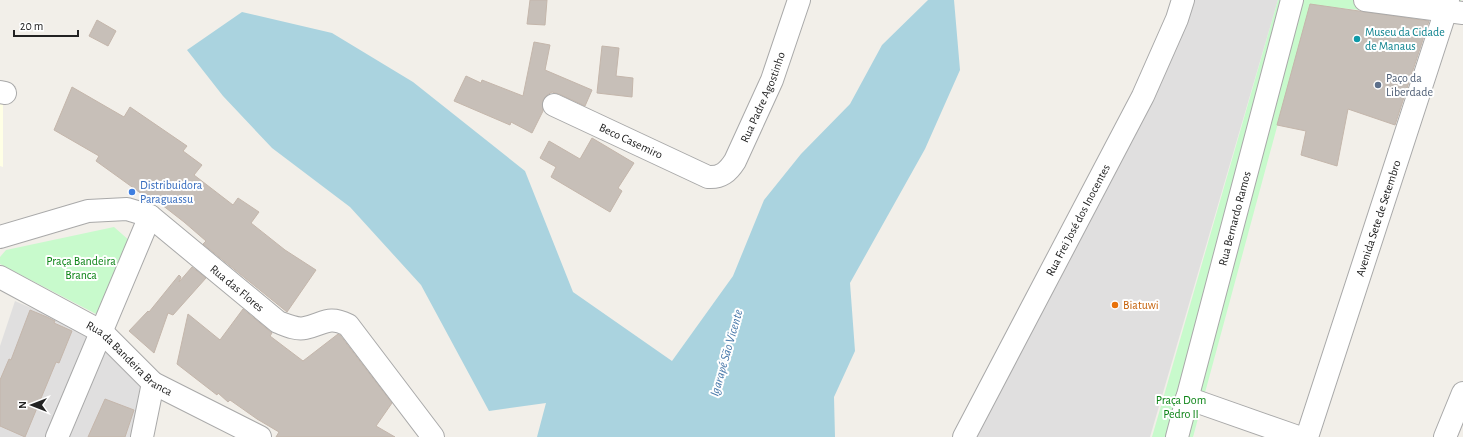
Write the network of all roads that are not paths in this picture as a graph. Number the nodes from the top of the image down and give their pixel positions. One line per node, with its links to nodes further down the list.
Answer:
1 (799, 0): 7 (street, Rua Padre Agostinho)
2 (1182, 0): 19 (street, Rua Frei José dos Inocentes)
3 (1292, 0): 14 (street, Rua Bernardo Ramos)
4 (1365, 0): 5 (street)
5 (1452, 8): 22 (street, Avenida Sete de Setembro)
6 (554, 106): 7 (street, Beco Casemiro)
7 (708, 177)
8 (150, 216): 9 (street, Rua das Flores); 11 (street); 18 (street, Rua das Flores)
9 (0, 237)
10 (0, 277): 11 (street, Rua da Bandeira Branca)
11 (102, 332): 12 (street, Rua da Bandeira Branca); 15 (street)
12 (153, 382): 16 (street); 17 (street, Rua da Bandeira Branca)
13 (1463, 393): 23 (street)
14 (1187, 398): 20 (street, Rua Bernardo Ramos); 21 (street)
15 (57, 437)
16 (142, 437)
17 (260, 437)
18 (433, 437)
19 (964, 437)
20 (1177, 437)
21 (1298, 437)
22 (1307, 437)
23 (1445, 437)

